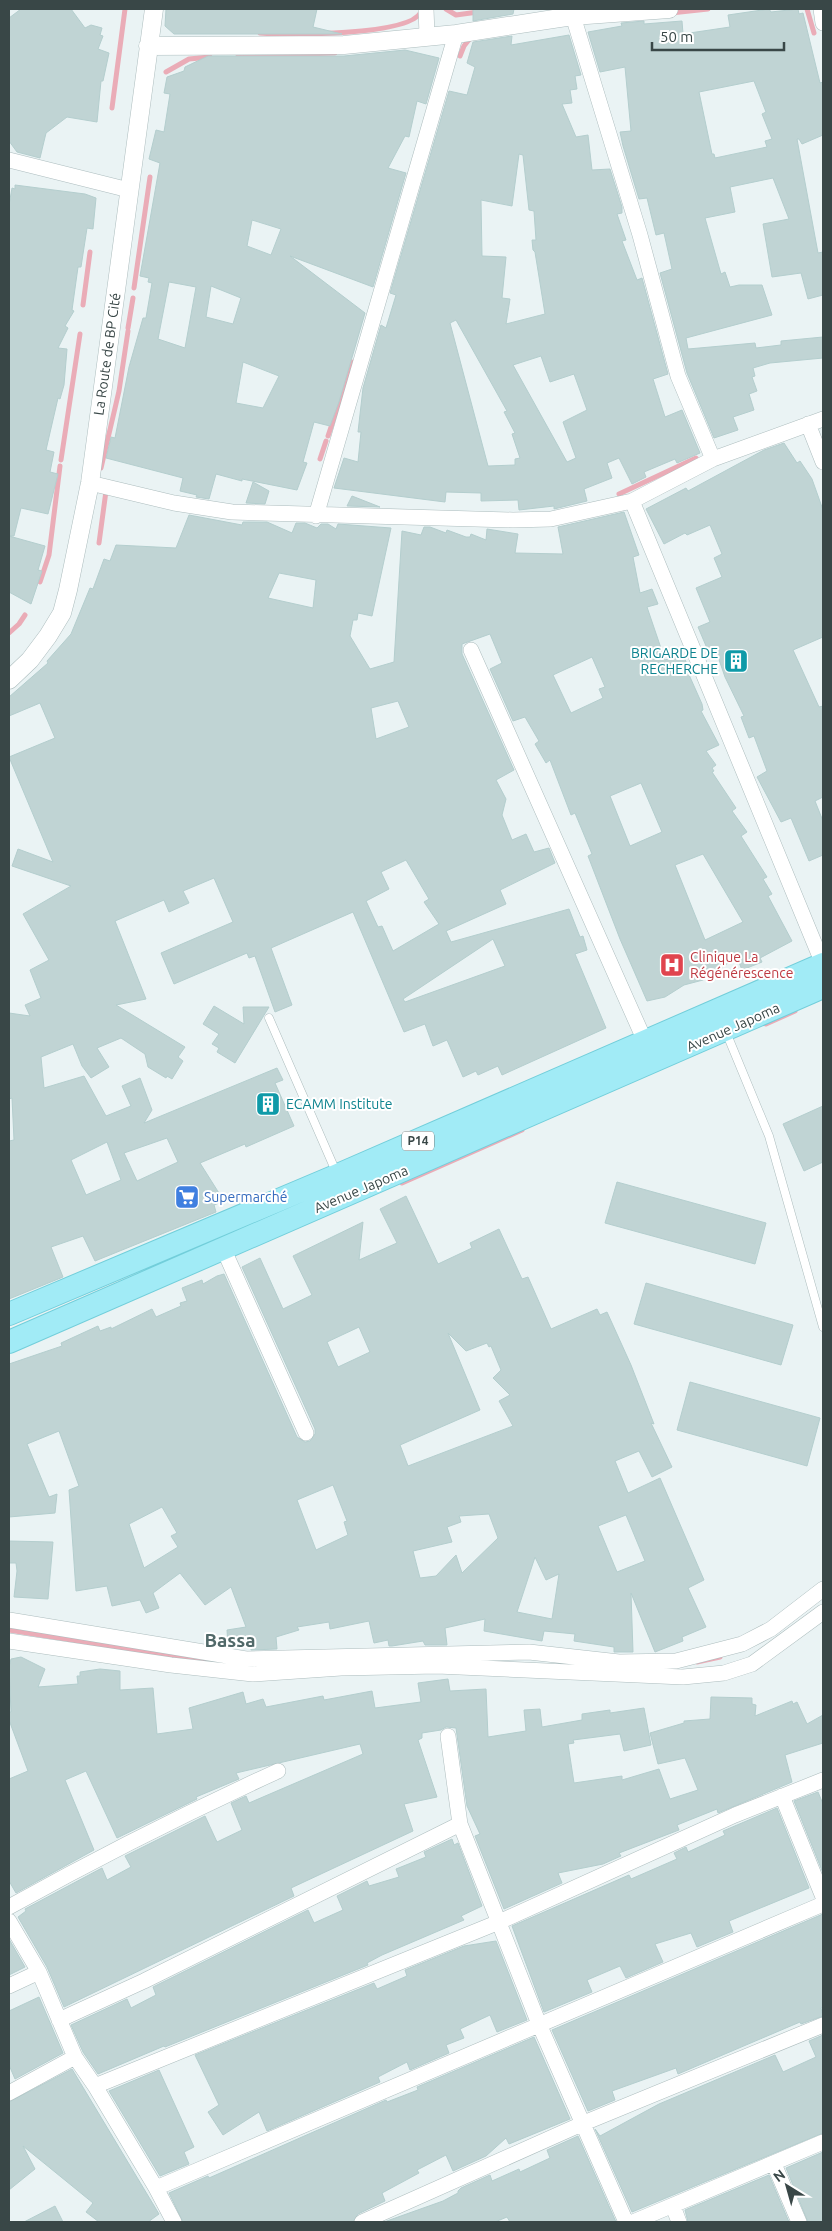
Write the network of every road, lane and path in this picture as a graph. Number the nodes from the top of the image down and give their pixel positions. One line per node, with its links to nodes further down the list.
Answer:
1 (154, 9): 9 (street, La Route de BP Cité)
2 (426, 9): 8 (street)
3 (670, 9): 5 (street)
4 (821, 9): 6 (street)
5 (574, 12): 7 (street); 14 (street)
6 (823, 23)
7 (456, 34): 8 (street); 18 (street)
8 (427, 35): 9 (street)
9 (148, 46): 11 (street, La Route de BP Cité)
10 (9, 160): 11 (street)
11 (129, 190): 16 (street, La Route de BP Cité)
12 (823, 418): 13 (street)
13 (808, 424): 14 (street); 15 (street)
14 (713, 459): 17 (street)
15 (823, 462)
16 (90, 483): 18 (street); 20 (street, La Route de BP Cité)
17 (632, 501): 18 (street); 21 (street)
18 (316, 516)
19 (471, 650): 25 (street)
20 (9, 680)
21 (823, 964): 25 (main road, Avenue Japoma / P14)
22 (823, 987): 24 (main road, Avenue Japoma / P14)
23 (269, 1018): 26 (lane)
24 (725, 1030): 25 (main road, Avenue Japoma / P14); 29 (lane)
25 (650, 1052): 26 (main road, Avenue Japoma / P14); 27 (main road, Avenue Japoma / P14)
26 (338, 1175): 28 (main road, Avenue Japoma / P14)
27 (223, 1248): 30 (main road, Avenue Japoma / P14); 31 (street)
28 (9, 1314)
29 (823, 1327)
30 (9, 1342)
31 (306, 1433)
32 (823, 1589): 34 (street)
33 (823, 1612): 35 (street)
34 (9, 1620)
35 (9, 1641)
36 (448, 1736): 40 (street)
37 (278, 1772): 43 (street)
38 (823, 1780): 39 (street)
39 (782, 1796): 41 (street); 45 (street)
40 (460, 1824): 45 (street); 48 (street)
41 (823, 1897)
42 (823, 1904): 49 (street)
43 (9, 1907)
44 (9, 1921): 46 (street)
45 (499, 1922): 49 (street); 52 (street)
46 (39, 1972): 47 (street); 48 (street)
47 (9, 1986)
48 (59, 2020): 51 (street)
49 (539, 2024): 54 (street); 57 (street)
50 (823, 2025): 54 (street)
51 (75, 2057): 52 (street); 53 (street)
52 (95, 2086): 57 (street)
53 (9, 2094)
54 (584, 2123): 60 (street); 61 (street)
55 (823, 2142): 56 (street)
56 (774, 2164): 58 (street); 64 (street)
57 (156, 2188): 59 (street)
58 (672, 2206): 62 (street); 63 (street)
59 (174, 2222)
60 (362, 2222)
61 (626, 2222)
62 (633, 2222)
63 (679, 2222)
64 (799, 2222)

